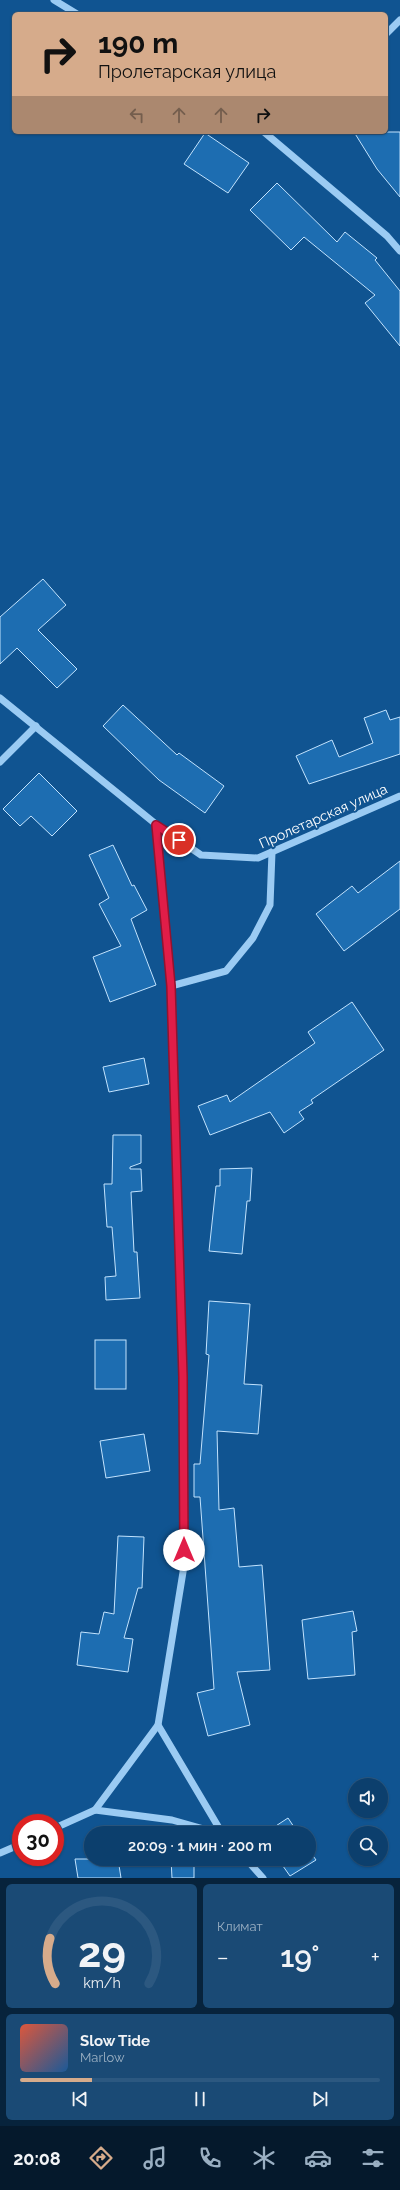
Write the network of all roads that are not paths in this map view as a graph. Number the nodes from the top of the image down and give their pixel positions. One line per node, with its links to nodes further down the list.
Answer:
1 (54, 0): 2 (street)
2 (74, 12)
3 (400, 20): 4 (street)
4 (388, 32)
5 (266, 134): 6 (street)
6 (400, 251)
7 (0, 698): 8 (street, Пролетарская улица)
8 (36, 726): 9 (street); 11 (street, Пролетарская улица)
9 (0, 762)
10 (400, 796): 12 (street, Пролетарская улица)
11 (156, 825): 12 (street, Пролетарская улица); 13 (street)
12 (272, 852): 13 (street)
13 (171, 986): 14 (street)
14 (158, 1725): 15 (street); 18 (street)
15 (95, 1810): 16 (street); 17 (street)
16 (64, 1824)
17 (193, 1826)
18 (218, 1826)
19 (12, 1848): 20 (street)
20 (0, 1853)
21 (252, 1866): 22 (street)
22 (263, 1878)

